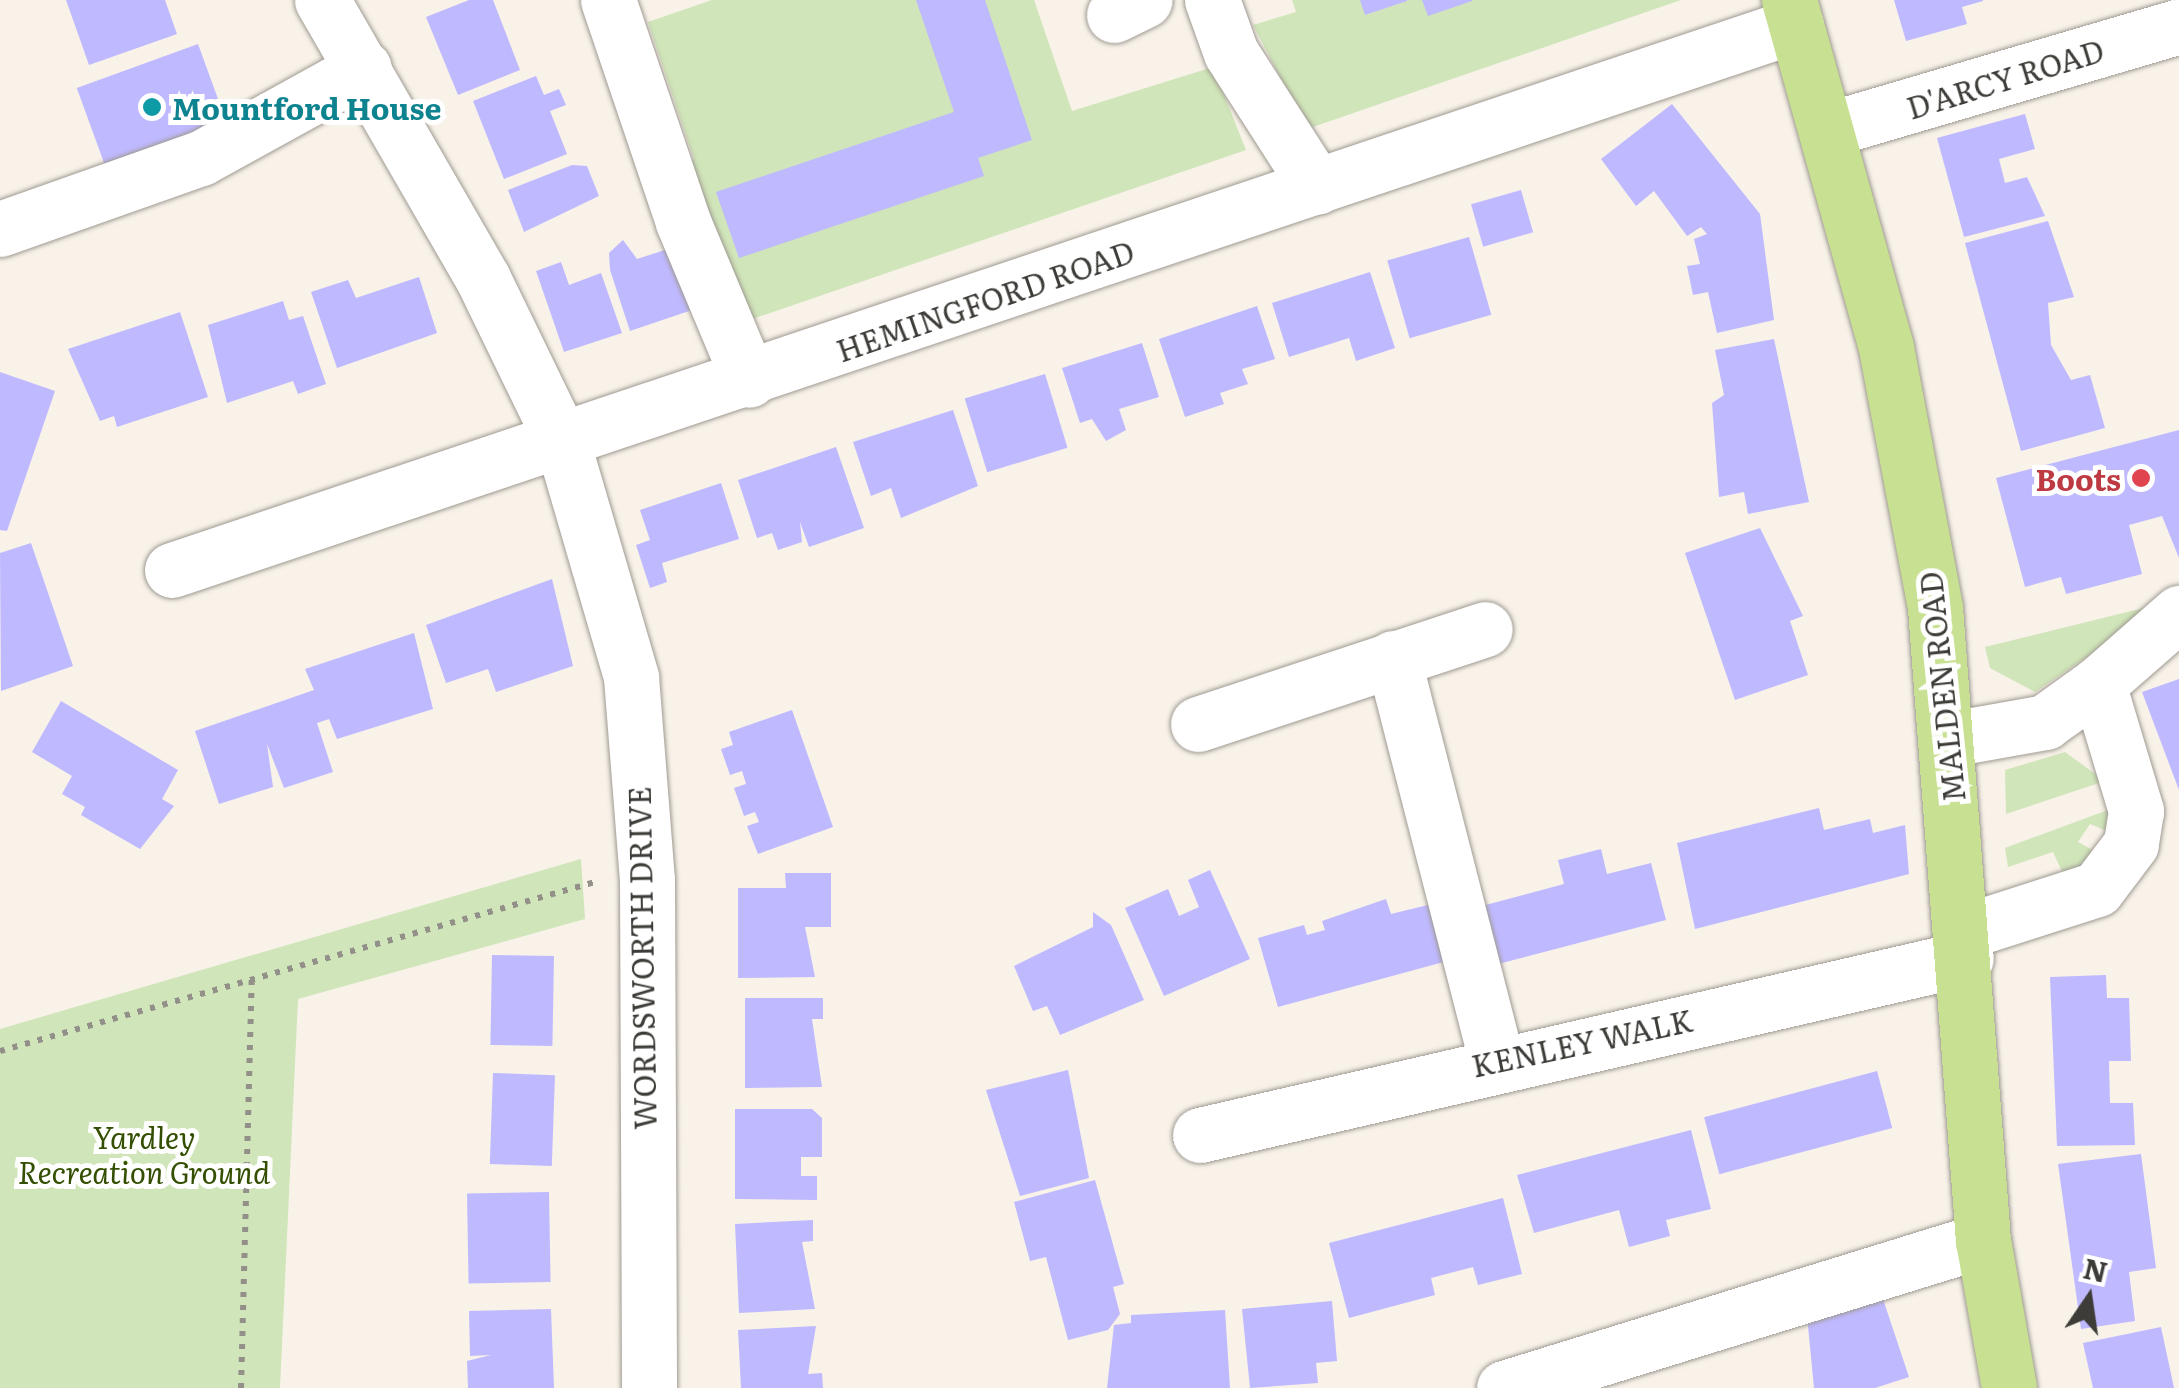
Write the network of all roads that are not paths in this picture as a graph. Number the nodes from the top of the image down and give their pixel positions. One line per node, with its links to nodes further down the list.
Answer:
1 (322, 0): 6 (street, WORDSWORTH DRIVE)
2 (1212, 0): 8 (street)
3 (620, 3): 10 (street)
4 (1793, 12): 7 (main road, MALDEN ROAD); 8 (street, HEMINGFORD ROAD)
5 (2179, 26): 7 (street, D'ARCY ROAD)
6 (364, 68): 9 (street); 11 (street, WORDSWORTH DRIVE)
7 (1830, 129): 18 (main road, MALDEN ROAD)
8 (1317, 187): 10 (street, HEMINGFORD ROAD)
9 (0, 229)
10 (749, 380): 11 (street, HEMINGFORD ROAD)
11 (563, 444): 12 (street, HEMINGFORD ROAD); 24 (street, WORDSWORTH DRIVE)
12 (172, 570)
13 (2179, 614): 16 (street)
14 (1486, 629): 15 (street)
15 (1392, 658): 17 (street); 20 (street)
16 (2098, 684): 18 (street); 19 (street, KENLEY WALK)
17 (1198, 724)
18 (1950, 738): 19 (main road, MALDEN ROAD)
19 (1965, 945): 20 (street, KENLEY WALK); 22 (main road, MALDEN ROAD)
20 (1496, 1060): 21 (street, KENLEY WALK)
21 (1200, 1135)
22 (1983, 1240): 23 (street); 26 (main road, MALDEN ROAD)
23 (1641, 1367): 25 (street)
24 (649, 1388)
25 (1504, 1388)
26 (2008, 1388)

